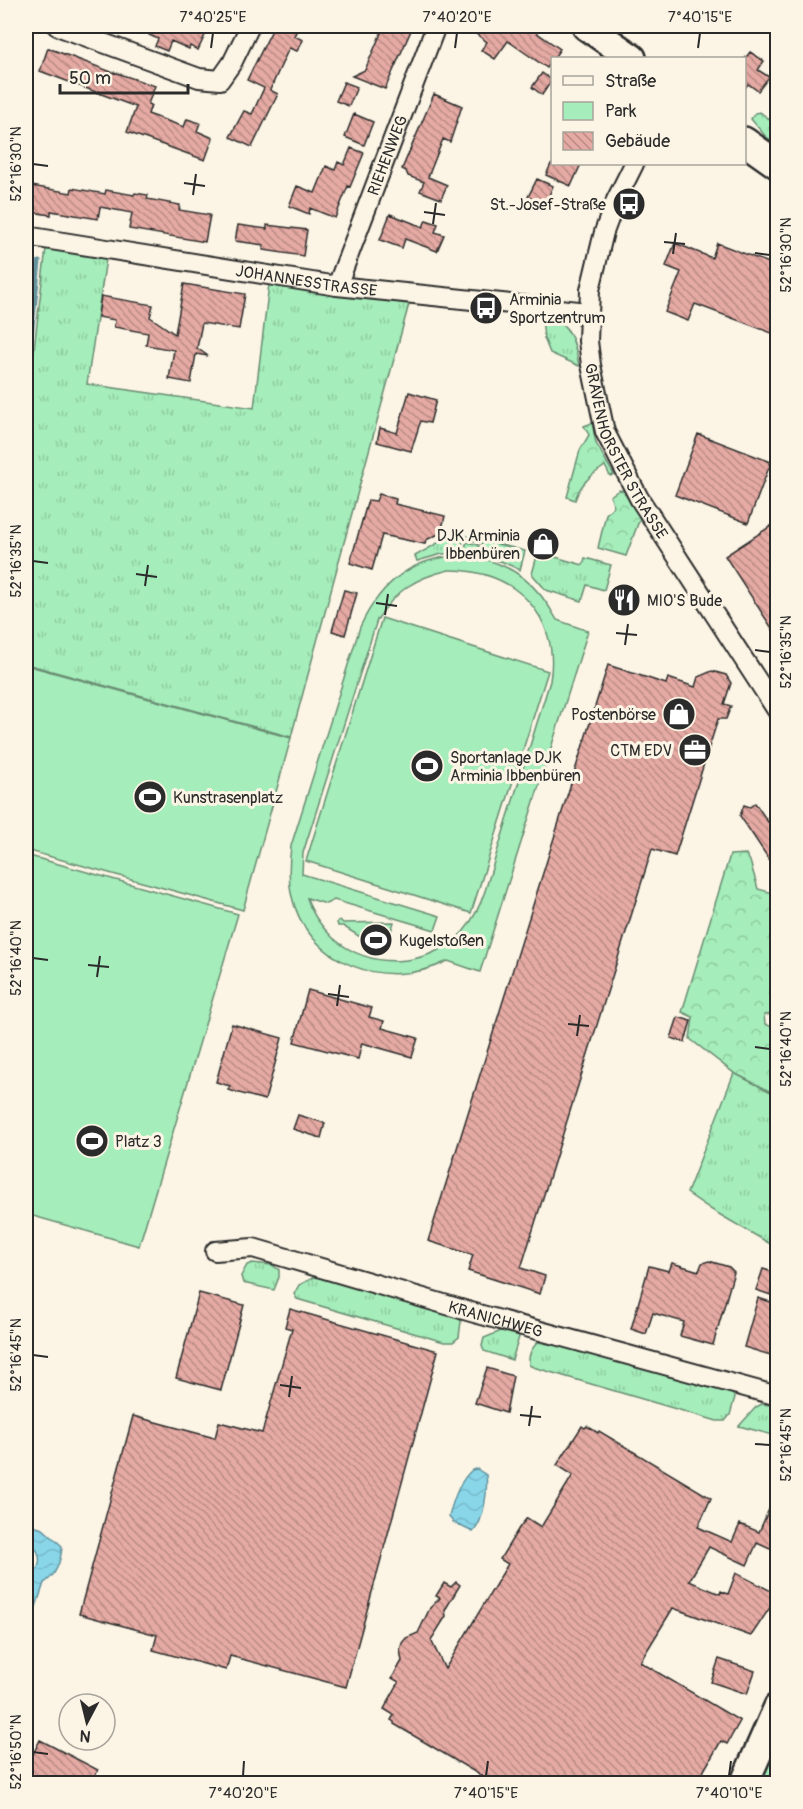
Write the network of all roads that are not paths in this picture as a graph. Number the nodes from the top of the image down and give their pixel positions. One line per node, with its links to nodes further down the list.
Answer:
1 (57, 26): 2 (street)
2 (250, 26)
3 (436, 26): 10 (street, RIEHENWEG)
4 (586, 26): 5 (main road)
5 (631, 57)
6 (746, 142): 8 (main road)
7 (634, 165): 11 (street, GRAVENHORSTER STRASSE)
8 (777, 165)
9 (26, 236): 10 (street, JOHANNESSTRASSE)
10 (337, 286): 11 (street, JOHANNESSTRASSE)
11 (588, 312): 12 (street, GRAVENHORSTER STRASSE)
12 (777, 712)
13 (215, 1251): 14 (street, KRANICHWEG)
14 (777, 1396)
15 (777, 1707): 16 (main road)
16 (744, 1784)

